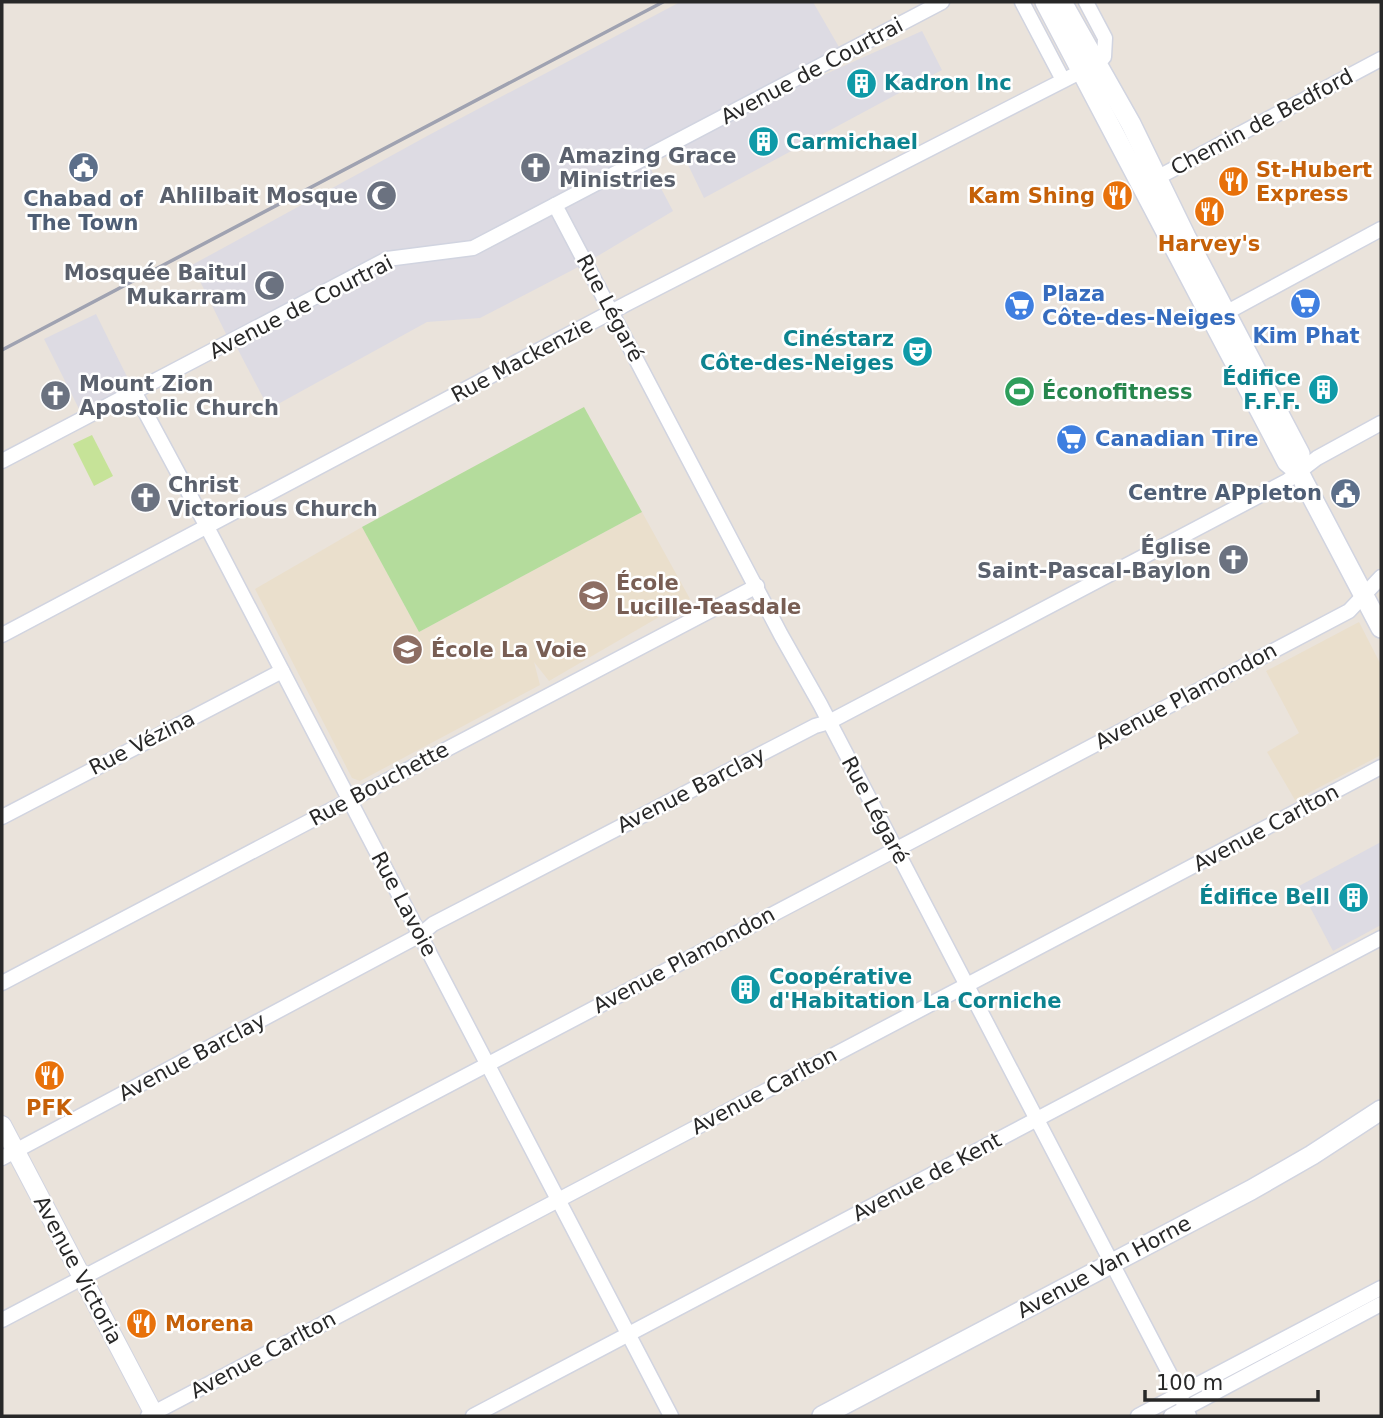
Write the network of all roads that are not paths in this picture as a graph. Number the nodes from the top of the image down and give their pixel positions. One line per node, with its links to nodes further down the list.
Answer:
1 (942, 2): 10 (street, Avenue de Courtrai)
2 (1022, 2): 8 (street)
3 (1045, 2): 7 (main road)
4 (1062, 2): 7 (main road)
5 (1086, 2): 7 (street)
6 (1381, 58): 9 (street, Chemin de Bedford)
7 (1088, 67): 8 (street, Rue Mackenzie); 9 (main road)
8 (1063, 80): 12 (street, Rue Mackenzie)
9 (1149, 182): 13 (main road)
10 (555, 205): 12 (street, Rue Légaré); 14 (street, Avenue de Courtrai)
11 (1381, 229): 13 (street)
12 (612, 312): 18 (street, Rue Mackenzie); 20 (street, Rue Légaré)
13 (1219, 317): 17 (main road)
14 (135, 393): 16 (street, Avenue de Courtrai); 18 (street, Rue Lavoie)
15 (1381, 423): 17 (street, Avenue Barclay)
16 (2, 461)
17 (1299, 472): 21 (main road); 25 (street, Avenue Barclay)
18 (206, 525): 23 (street, Rue Mackenzie); 24 (street, Rue Lavoie)
19 (1381, 577): 21 (street, Avenue Plamondon)
20 (757, 586): 25 (street, Rue Légaré); 27 (street, Rue Bouchette)
21 (1363, 596): 22 (main road); 29 (street, Avenue Plamondon)
22 (1381, 628)
23 (2, 635)
24 (282, 671): 27 (street, Rue Lavoie); 28 (street, Rue Vézina)
25 (829, 722): 29 (street, Rue Légaré); 30 (street, Avenue Barclay)
26 (1381, 767): 33 (street, Avenue Carlton)
27 (350, 800): 30 (street, Rue Lavoie); 32 (street, Rue Bouchette)
28 (2, 817)
29 (895, 849): 33 (street, Rue Légaré); 34 (street, Avenue Plamondon)
30 (420, 935): 34 (street, Rue Lavoie); 38 (street, Avenue Barclay)
31 (1381, 938): 36 (street, Avenue de Kent)
32 (2, 983)
33 (967, 986): 36 (street, Rue Légaré); 39 (street, Avenue Carlton)
34 (488, 1063): 39 (street, Rue Lavoie); 41 (street, Avenue Plamondon)
35 (1381, 1110): 40 (main road, Avenue Van Horne)
36 (1037, 1120): 40 (street, Rue Légaré); 45 (street, Avenue de Kent)
37 (2, 1125): 38 (street, Avenue Victoria)
38 (9, 1154): 41 (street, Avenue Victoria)
39 (558, 1200): 45 (street, Rue Lavoie); 48 (street, Avenue Carlton)
40 (1111, 1263): 46 (street, Rue Légaré); 51 (main road, Avenue Van Horne)
41 (82, 1278): 44 (street, Avenue Plamondon); 48 (street, Avenue Victoria)
42 (1381, 1288): 46 (street)
43 (1381, 1304): 47 (street)
44 (2, 1320)
45 (628, 1334): 49 (street, Avenue de Kent); 50 (street, Rue Lavoie)
46 (1180, 1394): 47 (street, Rue Légaré); 52 (street)
47 (1187, 1413): 53 (street)
48 (152, 1415)
49 (473, 1416)
50 (671, 1416)
51 (822, 1416)
52 (1138, 1416)
53 (1171, 1416)

